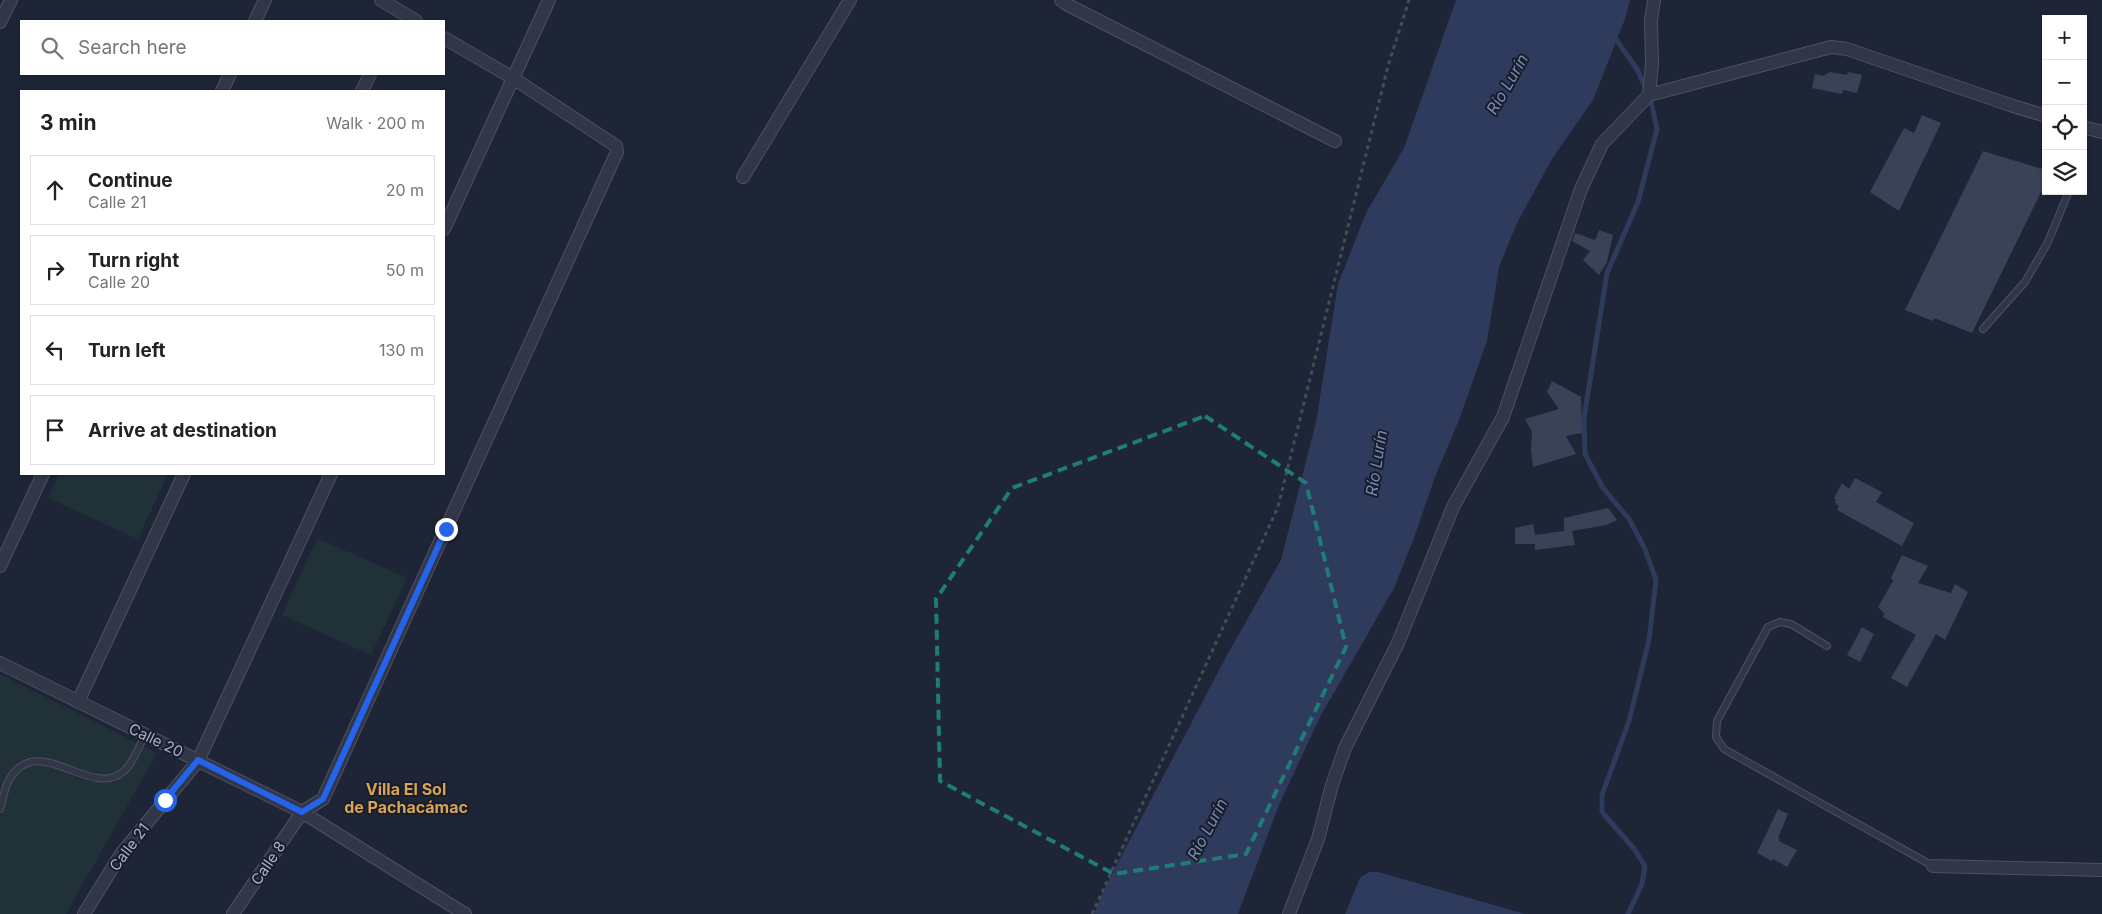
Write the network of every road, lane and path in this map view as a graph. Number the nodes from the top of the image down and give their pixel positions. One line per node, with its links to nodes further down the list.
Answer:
1 (11, 0): 12 (street)
2 (265, 0): 10 (street)
3 (381, 0): 9 (street)
4 (549, 0): 16 (street)
5 (850, 0): 24 (street)
6 (1061, 0): 23 (street)
7 (1409, 0): 44 (path)
8 (1654, 0): 19 (street)
9 (397, 16): 11 (street)
10 (255, 20)
11 (412, 20)
12 (0, 22)
13 (445, 39): 16 (street)
14 (230, 75): 17 (street)
15 (370, 75): 18 (street)
16 (513, 78): 26 (street); 38 (street)
17 (222, 90)
18 (362, 90)
19 (1649, 95): 20 (street); 45 (street)
20 (2042, 115)
21 (2087, 128): 22 (street)
22 (2102, 132)
23 (1335, 141)
24 (743, 177)
25 (2067, 195): 27 (lane)
26 (445, 227)
27 (1983, 329)
28 (43, 475): 31 (street)
29 (184, 475): 34 (street)
30 (331, 475): 36 (street, Calle 21)
31 (0, 566)
32 (1827, 646): 39 (lane)
33 (0, 663): 34 (street, Calle 20)
34 (78, 702): 35 (street, Calle 20)
35 (145, 734): 36 (street, Calle 20); 37 (lane)
36 (198, 760): 38 (street, Calle 20); 41 (street, Calle 21)
37 (0, 809)
38 (302, 812): 42 (street, Calle 8); 43 (street, Calle 20)
39 (1933, 866): 40 (street)
40 (2102, 870)
41 (84, 914)
42 (233, 914)
43 (465, 914)
44 (1092, 914)
45 (1290, 914)

